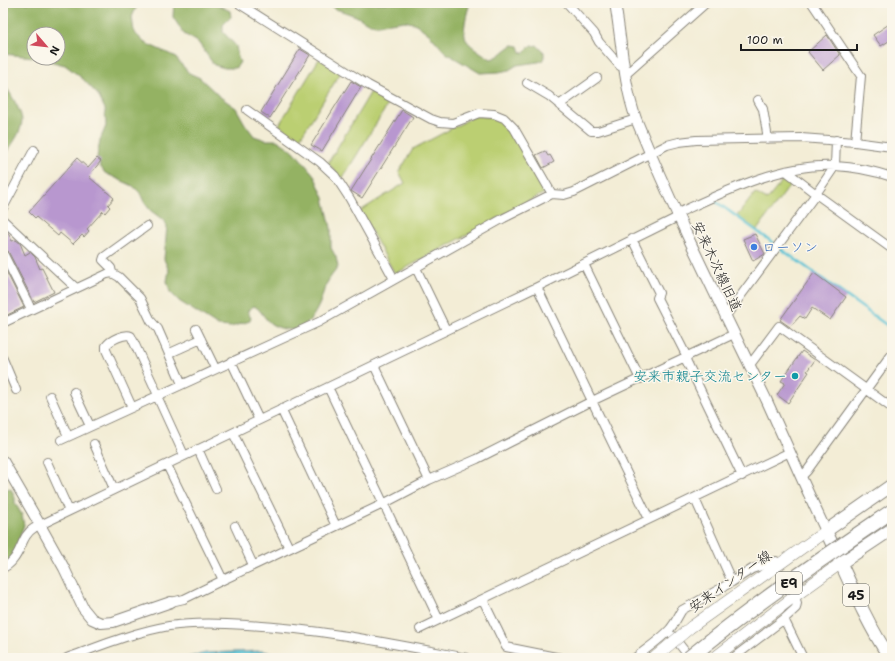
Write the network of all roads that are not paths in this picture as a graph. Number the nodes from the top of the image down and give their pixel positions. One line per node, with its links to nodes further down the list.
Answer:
1 (238, 3): 22 (street)
2 (567, 3): 6 (street)
3 (615, 3): 6 (street, 安来木次線旧道)
4 (706, 3): 6 (street)
5 (812, 3): 15 (street)
6 (625, 71): 12 (street, 安来木次線旧道)
7 (597, 78): 10 (street)
8 (527, 84): 10 (street)
9 (758, 100): 13 (street)
10 (559, 105): 12 (street)
11 (247, 110): 34 (street)
12 (636, 119): 18 (street, 安来木次線旧道)
13 (768, 139): 14 (street); 18 (street)
14 (836, 140): 15 (street); 19 (street)
15 (855, 142): 16 (street)
16 (892, 147)
17 (34, 150): 24 (street)
18 (650, 154): 22 (street); 25 (street, 安来木次線旧道)
19 (835, 166): 20 (street); 21 (street); 23 (street)
20 (786, 171): 23 (street); 25 (street)
21 (892, 177)
22 (552, 194): 32 (street)
23 (816, 194): 29 (street); 38 (street)
24 (3, 208)
25 (677, 216): 28 (street); 38 (street, 安来木次線旧道)
26 (3, 220): 36 (street)
27 (147, 226): 33 (street)
28 (632, 239): 31 (street); 46 (street)
29 (892, 249)
30 (3, 253): 37 (street)
31 (584, 264): 35 (street); 52 (street)
32 (416, 268): 34 (street); 41 (street)
33 (112, 273): 36 (street); 44 (street)
34 (394, 279): 48 (street)
35 (537, 287): 41 (street); 60 (street)
36 (76, 288): 37 (street)
37 (31, 309): 39 (street)
38 (725, 318): 42 (street, 安来木次線旧道)
39 (3, 323)
40 (196, 329): 43 (street)
41 (446, 330): 49 (street)
42 (734, 334): 46 (street); 50 (street, 安来木次線旧道)
43 (201, 339): 44 (street); 51 (street)
44 (170, 353): 53 (street)
45 (892, 354): 55 (street)
46 (686, 357): 52 (street); 74 (street)
47 (3, 359): 56 (street)
48 (231, 361): 51 (street); 64 (street)
49 (374, 365): 54 (street); 76 (street)
50 (749, 366): 55 (street); 69 (street, 安来木次線旧道)
51 (215, 368): 53 (street)
52 (640, 379): 60 (street)
53 (182, 384): 58 (street)
54 (328, 387): 63 (street); 81 (street)
55 (867, 389): 62 (street); 75 (street)
56 (16, 390)
57 (74, 392): 65 (street)
58 (158, 395): 61 (street); 61 (street); 70 (street)
59 (50, 396): 65 (street)
60 (592, 401): 76 (street); 85 (street)
61 (132, 407): 65 (street)
62 (892, 408)
63 (281, 409): 64 (street); 88 (street)
64 (259, 420): 66 (street)
65 (90, 426)
66 (233, 433): 68 (street); 91 (street)
67 (94, 444): 78 (street)
68 (198, 449): 70 (street); 79 (street)
69 (790, 452): 74 (street); 75 (street, 安来木次線旧道)
70 (184, 455): 73 (street)
71 (3, 461): 86 (street)
72 (47, 462): 82 (street)
73 (167, 465): 78 (street); 96 (street)
74 (742, 476): 80 (street)
75 (800, 477): 90 (street, 安来木次線旧道)
76 (430, 480): 81 (street)
77 (892, 486): 90 (main road)
78 (114, 489): 82 (street)
79 (216, 489)
80 (695, 499): 85 (street); 97 (street)
81 (383, 504): 88 (street); 102 (street)
82 (69, 511): 86 (street)
83 (892, 511): 110 (highway, E9, bridge)
84 (892, 517): 111 (highway, E9)
85 (649, 519): 99 (street)
86 (40, 525): 95 (street); 100 (street)
87 (235, 526): 94 (street)
88 (336, 526): 91 (street)
89 (892, 529): 92 (main road, 45)
90 (826, 531): 92 (main road, 45); 93 (main road, 安来インター線)
91 (289, 548): 94 (street)
92 (841, 563): 98 (main road); 115 (main road, 45)
93 (780, 564): 97 (street); 109 (main road, 安来インター線, bridge)
94 (253, 565): 96 (street)
95 (3, 568)
96 (223, 580): 100 (street)
97 (732, 582): 104 (street)
98 (795, 596): 101 (street); 112 (main road)
99 (483, 600): 102 (street); 107 (street)
100 (171, 602)
101 (784, 619): 113 (street); 114 (street)
102 (439, 620): 103 (street)
103 (420, 629)
104 (669, 631): 108 (street); 110 (street)
105 (67, 658): 106 (street)
106 (467, 658)
107 (560, 658)
108 (635, 658)
109 (654, 658)
110 (690, 658)
111 (696, 658)
112 (714, 658)
113 (733, 658)
114 (803, 658)
115 (890, 658)

